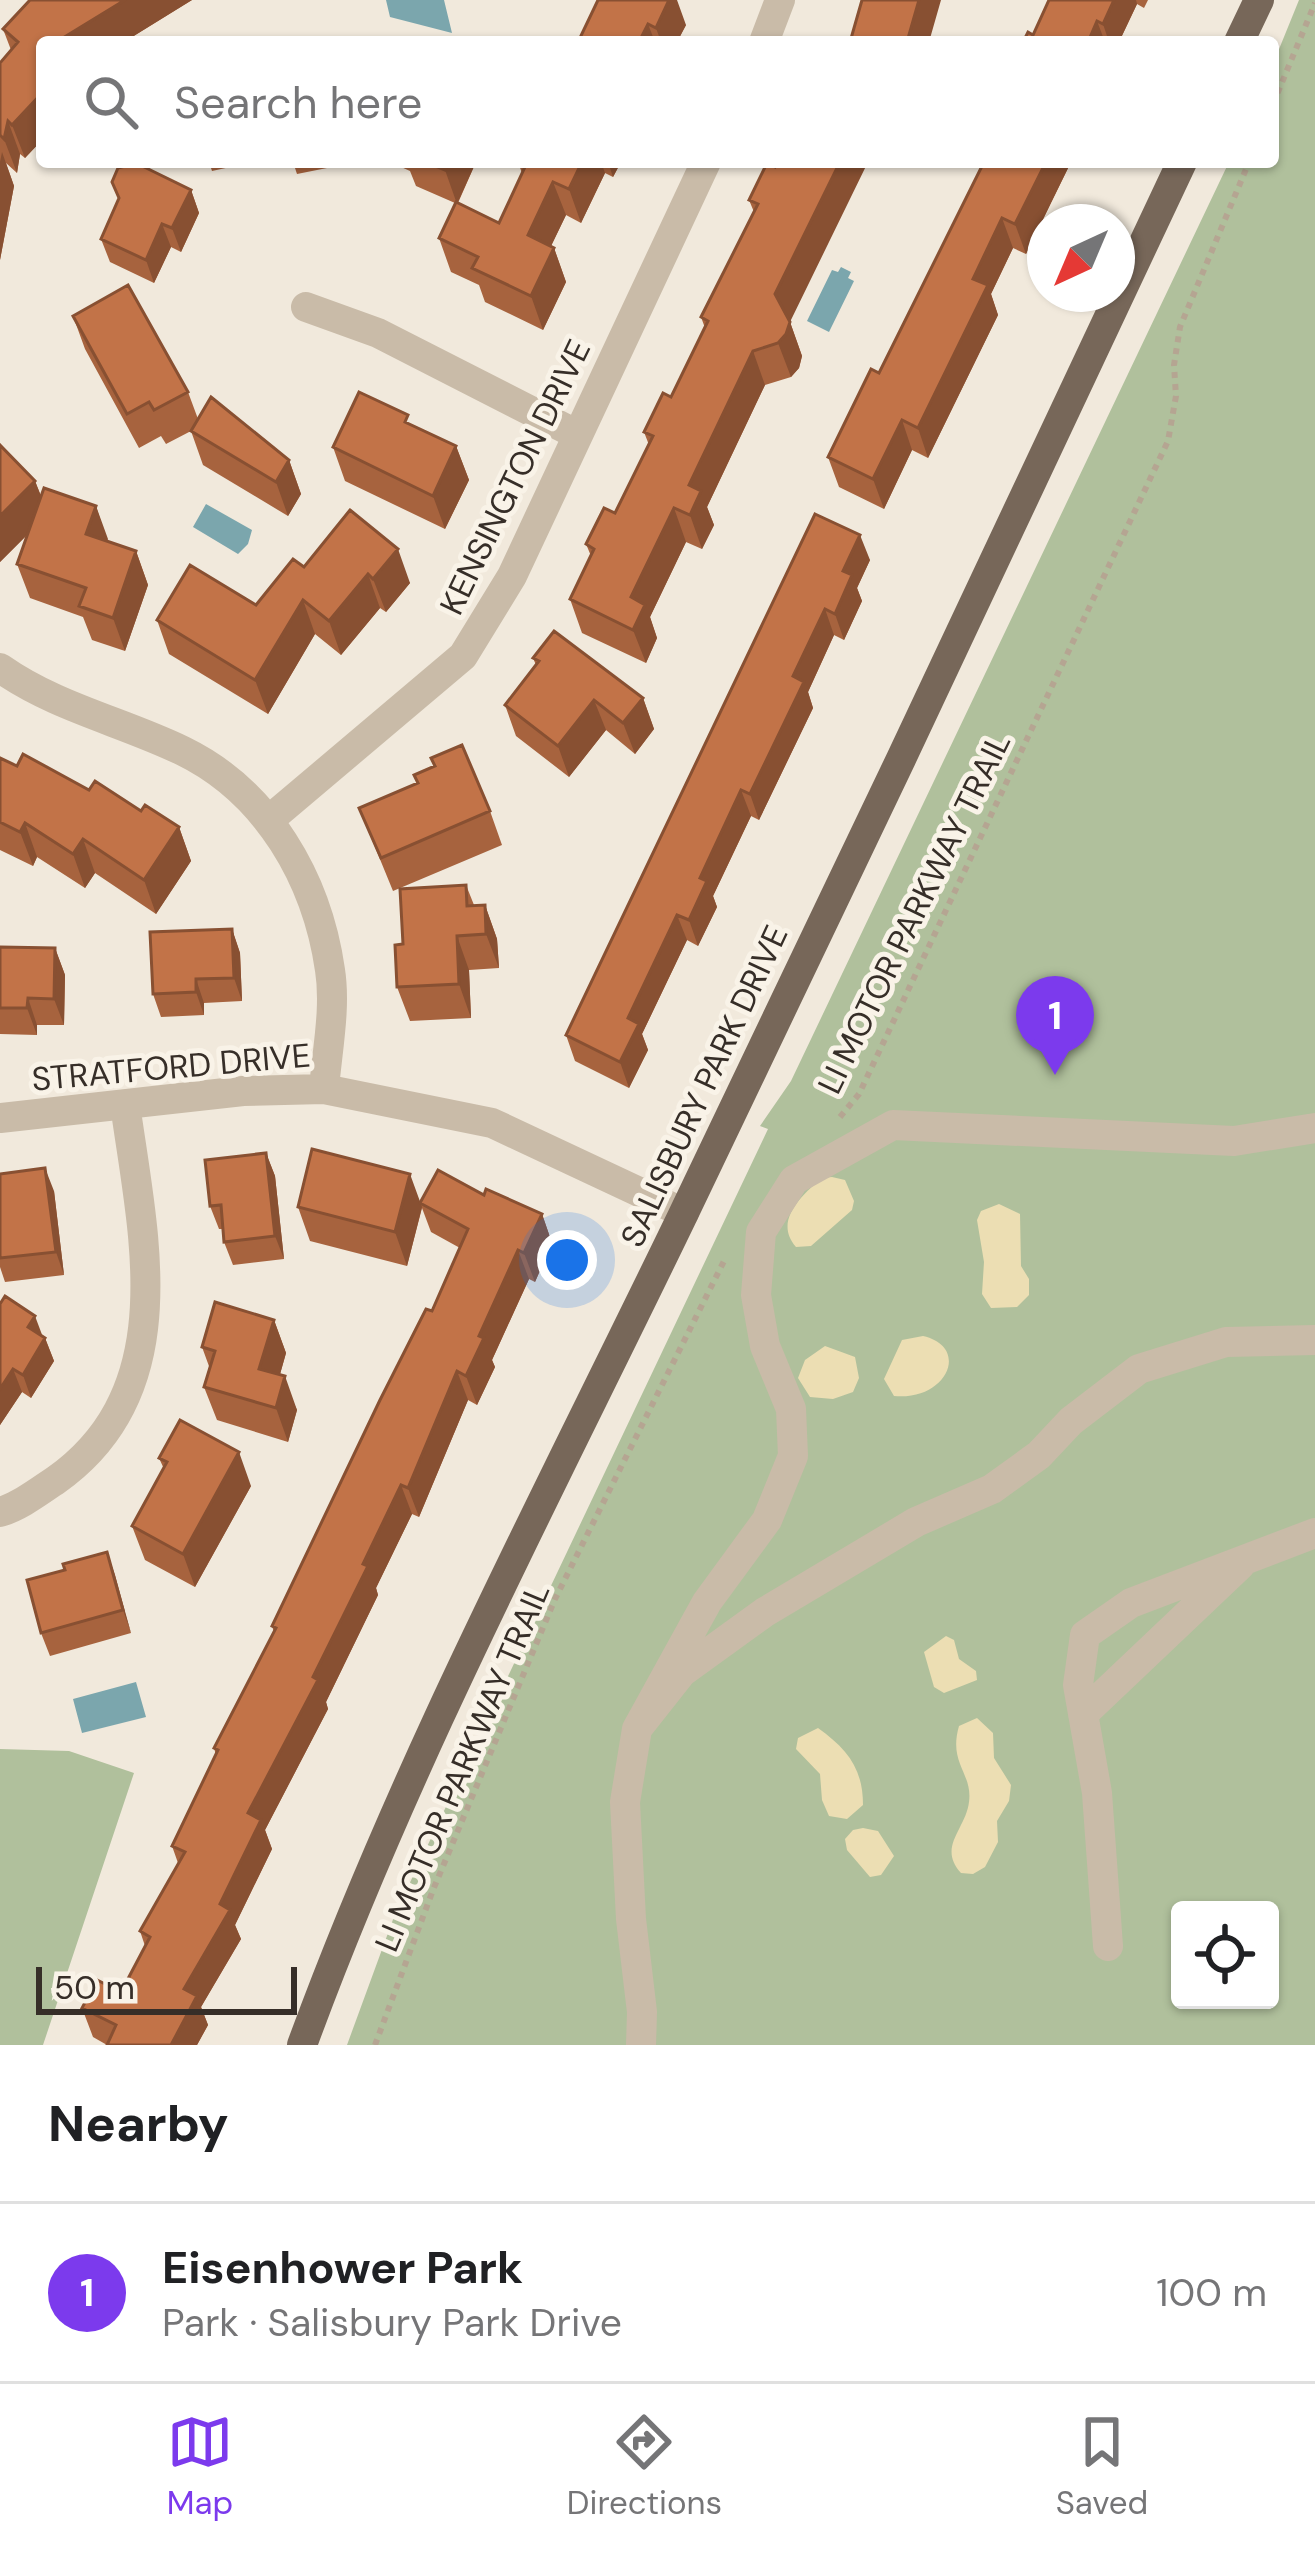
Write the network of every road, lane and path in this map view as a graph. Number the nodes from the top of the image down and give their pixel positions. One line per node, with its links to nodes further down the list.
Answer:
1 (780, 0): 4 (street)
2 (1259, 0): 5 (main road)
3 (1315, 3): 6 (path)
4 (766, 36)
5 (1242, 36)
6 (1279, 90)
7 (703, 168): 11 (street, KENSINGTON DRIVE)
8 (1179, 168): 19 (main road, SALISBURY PARK DRIVE)
9 (1247, 168): 18 (path, LI MOTOR PARKWAY TRAIL)
10 (307, 307): 11 (street)
11 (578, 435): 13 (street, KENSINGTON DRIVE)
12 (0, 668): 13 (street)
13 (269, 820): 14 (street)
14 (324, 1088): 15 (street, STRATFORD DRIVE); 19 (street, STRATFORD DRIVE)
15 (125, 1104): 16 (street, STRATFORD DRIVE); 22 (street)
16 (0, 1118)
17 (1315, 1128): 26 (street)
18 (830, 1129)
19 (684, 1214): 28 (main road, SALISBURY PARK DRIVE)
20 (725, 1260): 29 (path, LI MOTOR PARKWAY TRAIL)
21 (1315, 1340): 26 (street)
22 (0, 1512)
23 (1315, 1533): 24 (street)
24 (1250, 1556): 25 (street); 25 (street)
25 (1084, 1714): 27 (street)
26 (638, 1729): 30 (street)
27 (1108, 1946)
28 (302, 2045)
29 (375, 2045)
30 (641, 2045)

